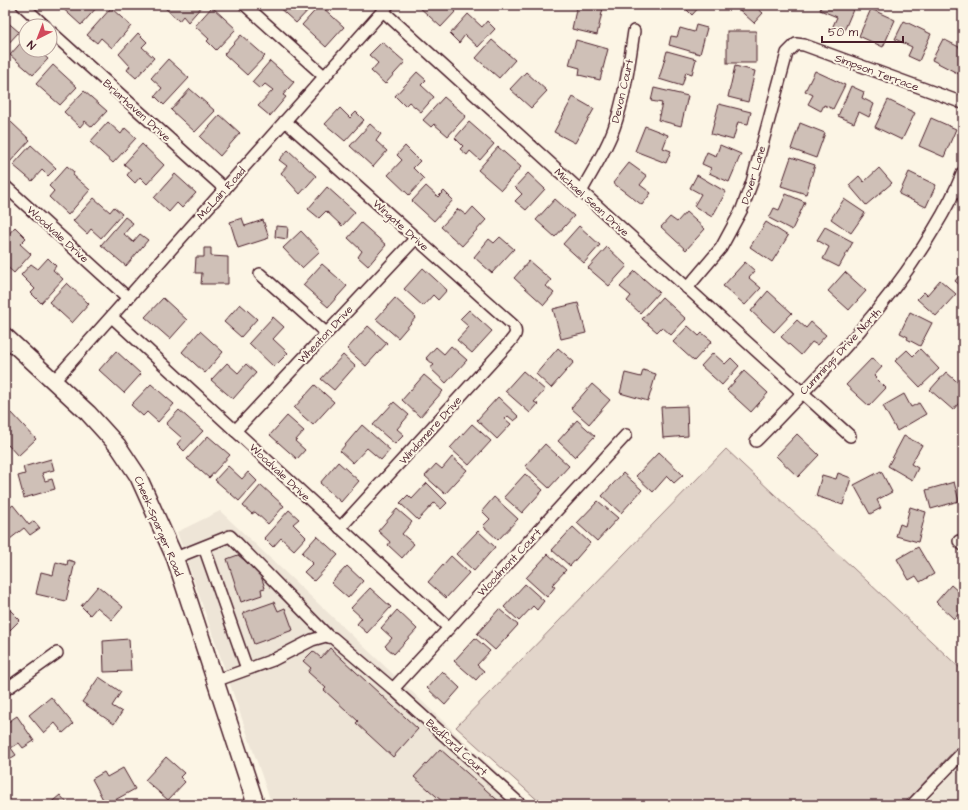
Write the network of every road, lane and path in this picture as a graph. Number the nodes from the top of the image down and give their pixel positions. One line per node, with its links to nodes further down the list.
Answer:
1 (22, 5): 4 (street)
2 (245, 5): 8 (street)
3 (386, 8): 8 (street, McLain Road); 14 (street, Michael Sean Drive)
4 (36, 18)
5 (634, 31): 14 (street, Devon Court)
6 (58, 38): 13 (street, Briarhaven Drive)
7 (791, 48): 9 (street, Simpson Terrace); 17 (street, Dover Lane)
8 (325, 76): 10 (street, McLain Road)
9 (963, 103)
10 (285, 121): 13 (street, McLain Road); 15 (street, Wingate Drive)
11 (963, 172): 24 (street, Cummings Drive North)
12 (5, 186): 18 (street, Woodvale Drive)
13 (225, 189): 18 (street, McLain Road)
14 (581, 192): 17 (street, Michael Sean Drive)
15 (416, 238): 20 (street, Wingate Drive); 21 (street, Wheaton Drive)
16 (260, 274): 21 (street)
17 (687, 288): 24 (street, Michael Sean Drive)
18 (128, 298): 19 (street, McLain Road)
19 (112, 317): 23 (street, McLain Road); 25 (street, Woodvale Drive)
20 (516, 330): 29 (street, Windomere Drive)
21 (326, 333): 25 (street, Wheaton Drive)
22 (5, 336): 23 (main road, Cheek-Sparger Road)
23 (54, 381): 31 (main road, Cheek-Sparger Road)
24 (802, 393): 27 (street, Michael Sean Drive); 28 (street, Cummings Drive North)
25 (235, 431): 29 (street, Woodvale Drive)
26 (626, 435): 32 (street, Woodmont Court)
27 (850, 436)
28 (756, 441)
29 (340, 528): 32 (street, Woodvale Drive)
30 (204, 547): 31 (street); 33 (street, Bedford Court); 35 (street)
31 (175, 558): 36 (main road, Cheek-Sparger Road)
32 (449, 628): 37 (street, Woodmont Court)
33 (329, 637): 35 (street); 37 (street, Bedford Court)
34 (56, 653): 38 (street)
35 (247, 669): 36 (street)
36 (215, 681): 40 (main road, Cheek-Sparger Road)
37 (393, 689): 41 (street, Bedford Court)
38 (5, 690)
39 (963, 752): 42 (street)
40 (256, 805)
41 (521, 805)
42 (912, 805)

